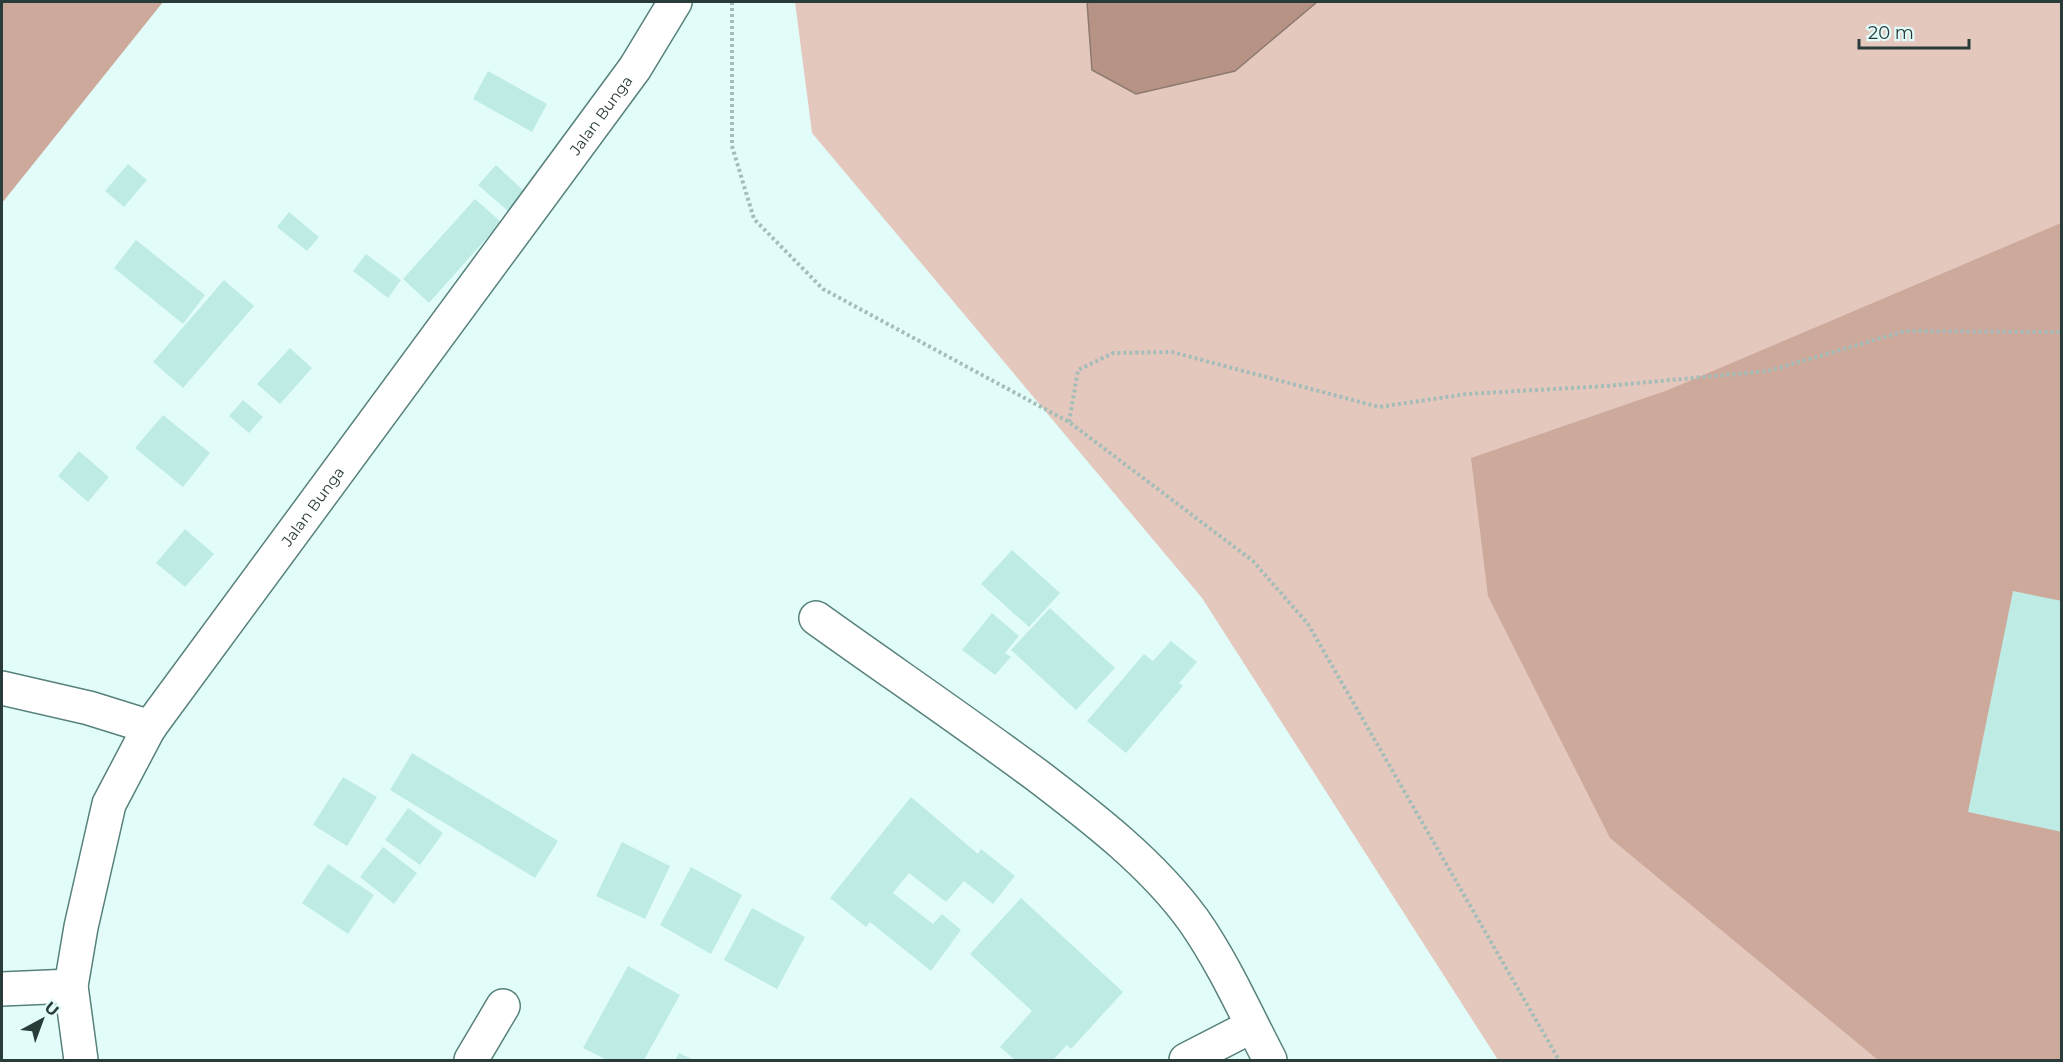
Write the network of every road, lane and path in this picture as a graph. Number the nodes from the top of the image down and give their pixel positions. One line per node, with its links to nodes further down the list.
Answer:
1 (675, 2): 7 (street, Jalan Bunga)
2 (732, 2): 4 (path)
3 (2061, 332): 4 (path)
4 (1069, 422): 16 (path)
5 (816, 618): 11 (street)
6 (2, 688): 7 (street)
7 (150, 727): 8 (street, Jalan Bunga)
8 (71, 986): 9 (street); 12 (street, Jalan Bunga)
9 (2, 989)
10 (503, 1006): 13 (street)
11 (1252, 1026): 14 (street); 15 (street)
12 (81, 1060)
13 (471, 1060)
14 (1186, 1060)
15 (1270, 1060)
16 (1559, 1060)

